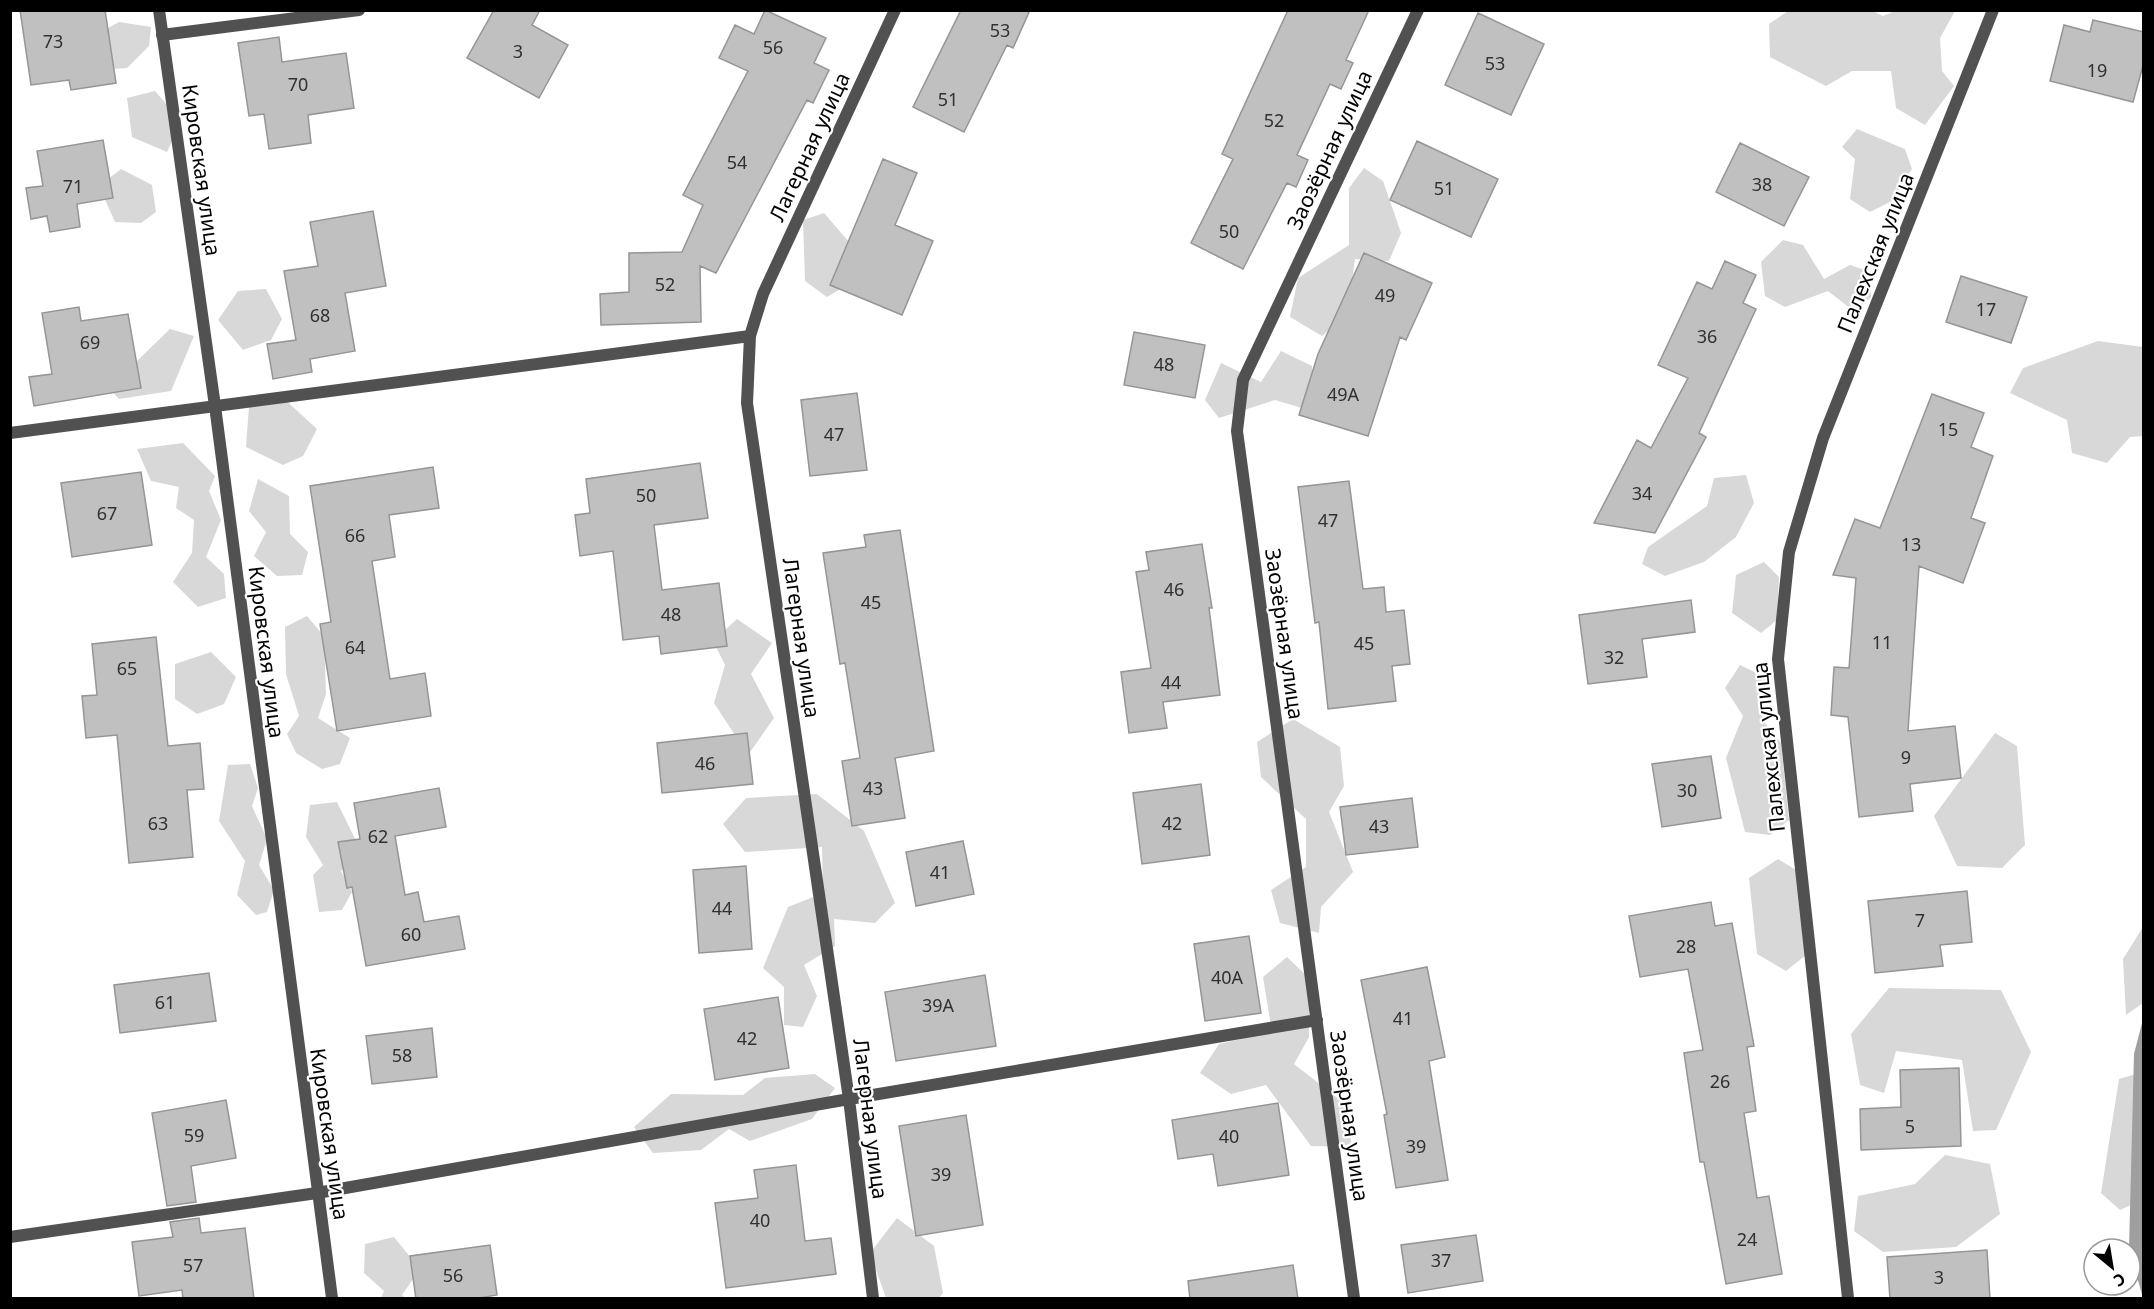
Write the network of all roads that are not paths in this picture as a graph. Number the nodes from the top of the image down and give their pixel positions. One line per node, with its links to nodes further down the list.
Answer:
1 (159, 10): 6 (street, Кировская улица)
2 (359, 10): 6 (street)
3 (896, 10): 7 (street, Лагерная улица)
4 (1418, 10): 10 (street, Заозёрная улица)
5 (1993, 10): 17 (street, Палехская улица)
6 (162, 35): 8 (street, Кировская улица)
7 (750, 336): 8 (street); 11 (street, Лагерная улица)
8 (215, 406): 9 (street); 12 (street, Кировская улица)
9 (10, 434)
10 (1317, 1020): 11 (street); 16 (street, Заозёрная улица)
11 (849, 1099): 12 (street); 15 (street, Лагерная улица)
12 (317, 1193): 13 (street); 14 (street, Кировская улица)
13 (10, 1237)
14 (332, 1299)
15 (873, 1299)
16 (1354, 1299)
17 (1848, 1299)

